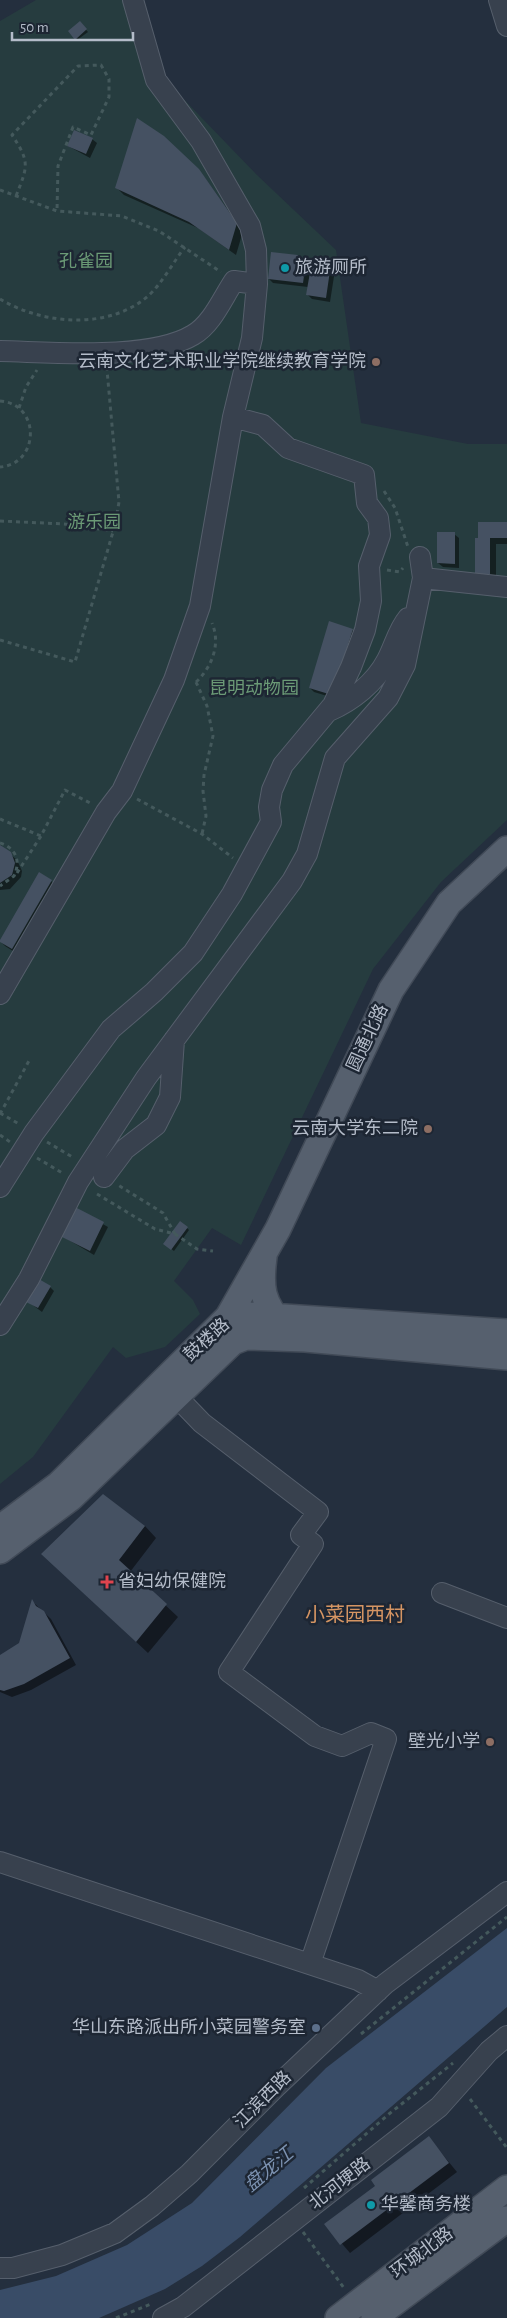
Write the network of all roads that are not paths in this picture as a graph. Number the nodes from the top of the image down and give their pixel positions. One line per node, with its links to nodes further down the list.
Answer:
1 (133, 0): 4 (street)
2 (499, 0): 3 (street)
3 (507, 26)
4 (258, 284): 5 (street); 6 (street)
5 (0, 351)
6 (233, 417): 11 (street); 13 (street)
7 (420, 557): 8 (street)
8 (423, 578): 9 (street); 10 (street)
9 (507, 588)
10 (416, 613): 11 (street); 14 (street)
11 (327, 712): 16 (street)
12 (507, 849): 17 (main road, 圆通北路)
13 (0, 994)
14 (174, 1039): 15 (street); 19 (street)
15 (104, 1177)
16 (0, 1187)
17 (264, 1252): 18 (main road); 20 (main road, 圆通北路)
18 (274, 1316): 20 (main road, 鼓楼路); 21 (main road, 鼓楼路); 22 (main road)
19 (0, 1325)
20 (239, 1328): 22 (main road, 鼓楼路); 24 (main road, 鼓楼路); 25 (main road, 鼓楼路)
21 (507, 1332)
22 (306, 1339): 23 (main road, 鼓楼路)
23 (507, 1357)
24 (176, 1396): 26 (main road, 鼓楼路); 31 (street)
25 (0, 1528)
26 (0, 1551)
27 (442, 1593): 28 (street)
28 (507, 1618)
29 (0, 1862): 31 (street)
30 (507, 1892): 32 (street, 江滨西路)
31 (310, 1964): 32 (street)
32 (378, 1991): 36 (street, 江滨西路)
33 (507, 2036): 37 (street, 北河埂路)
34 (507, 2188): 38 (main road, 环城北路)
35 (507, 2219): 38 (main road, 环城北路)
36 (0, 2268)
37 (160, 2309)
38 (353, 2314)

